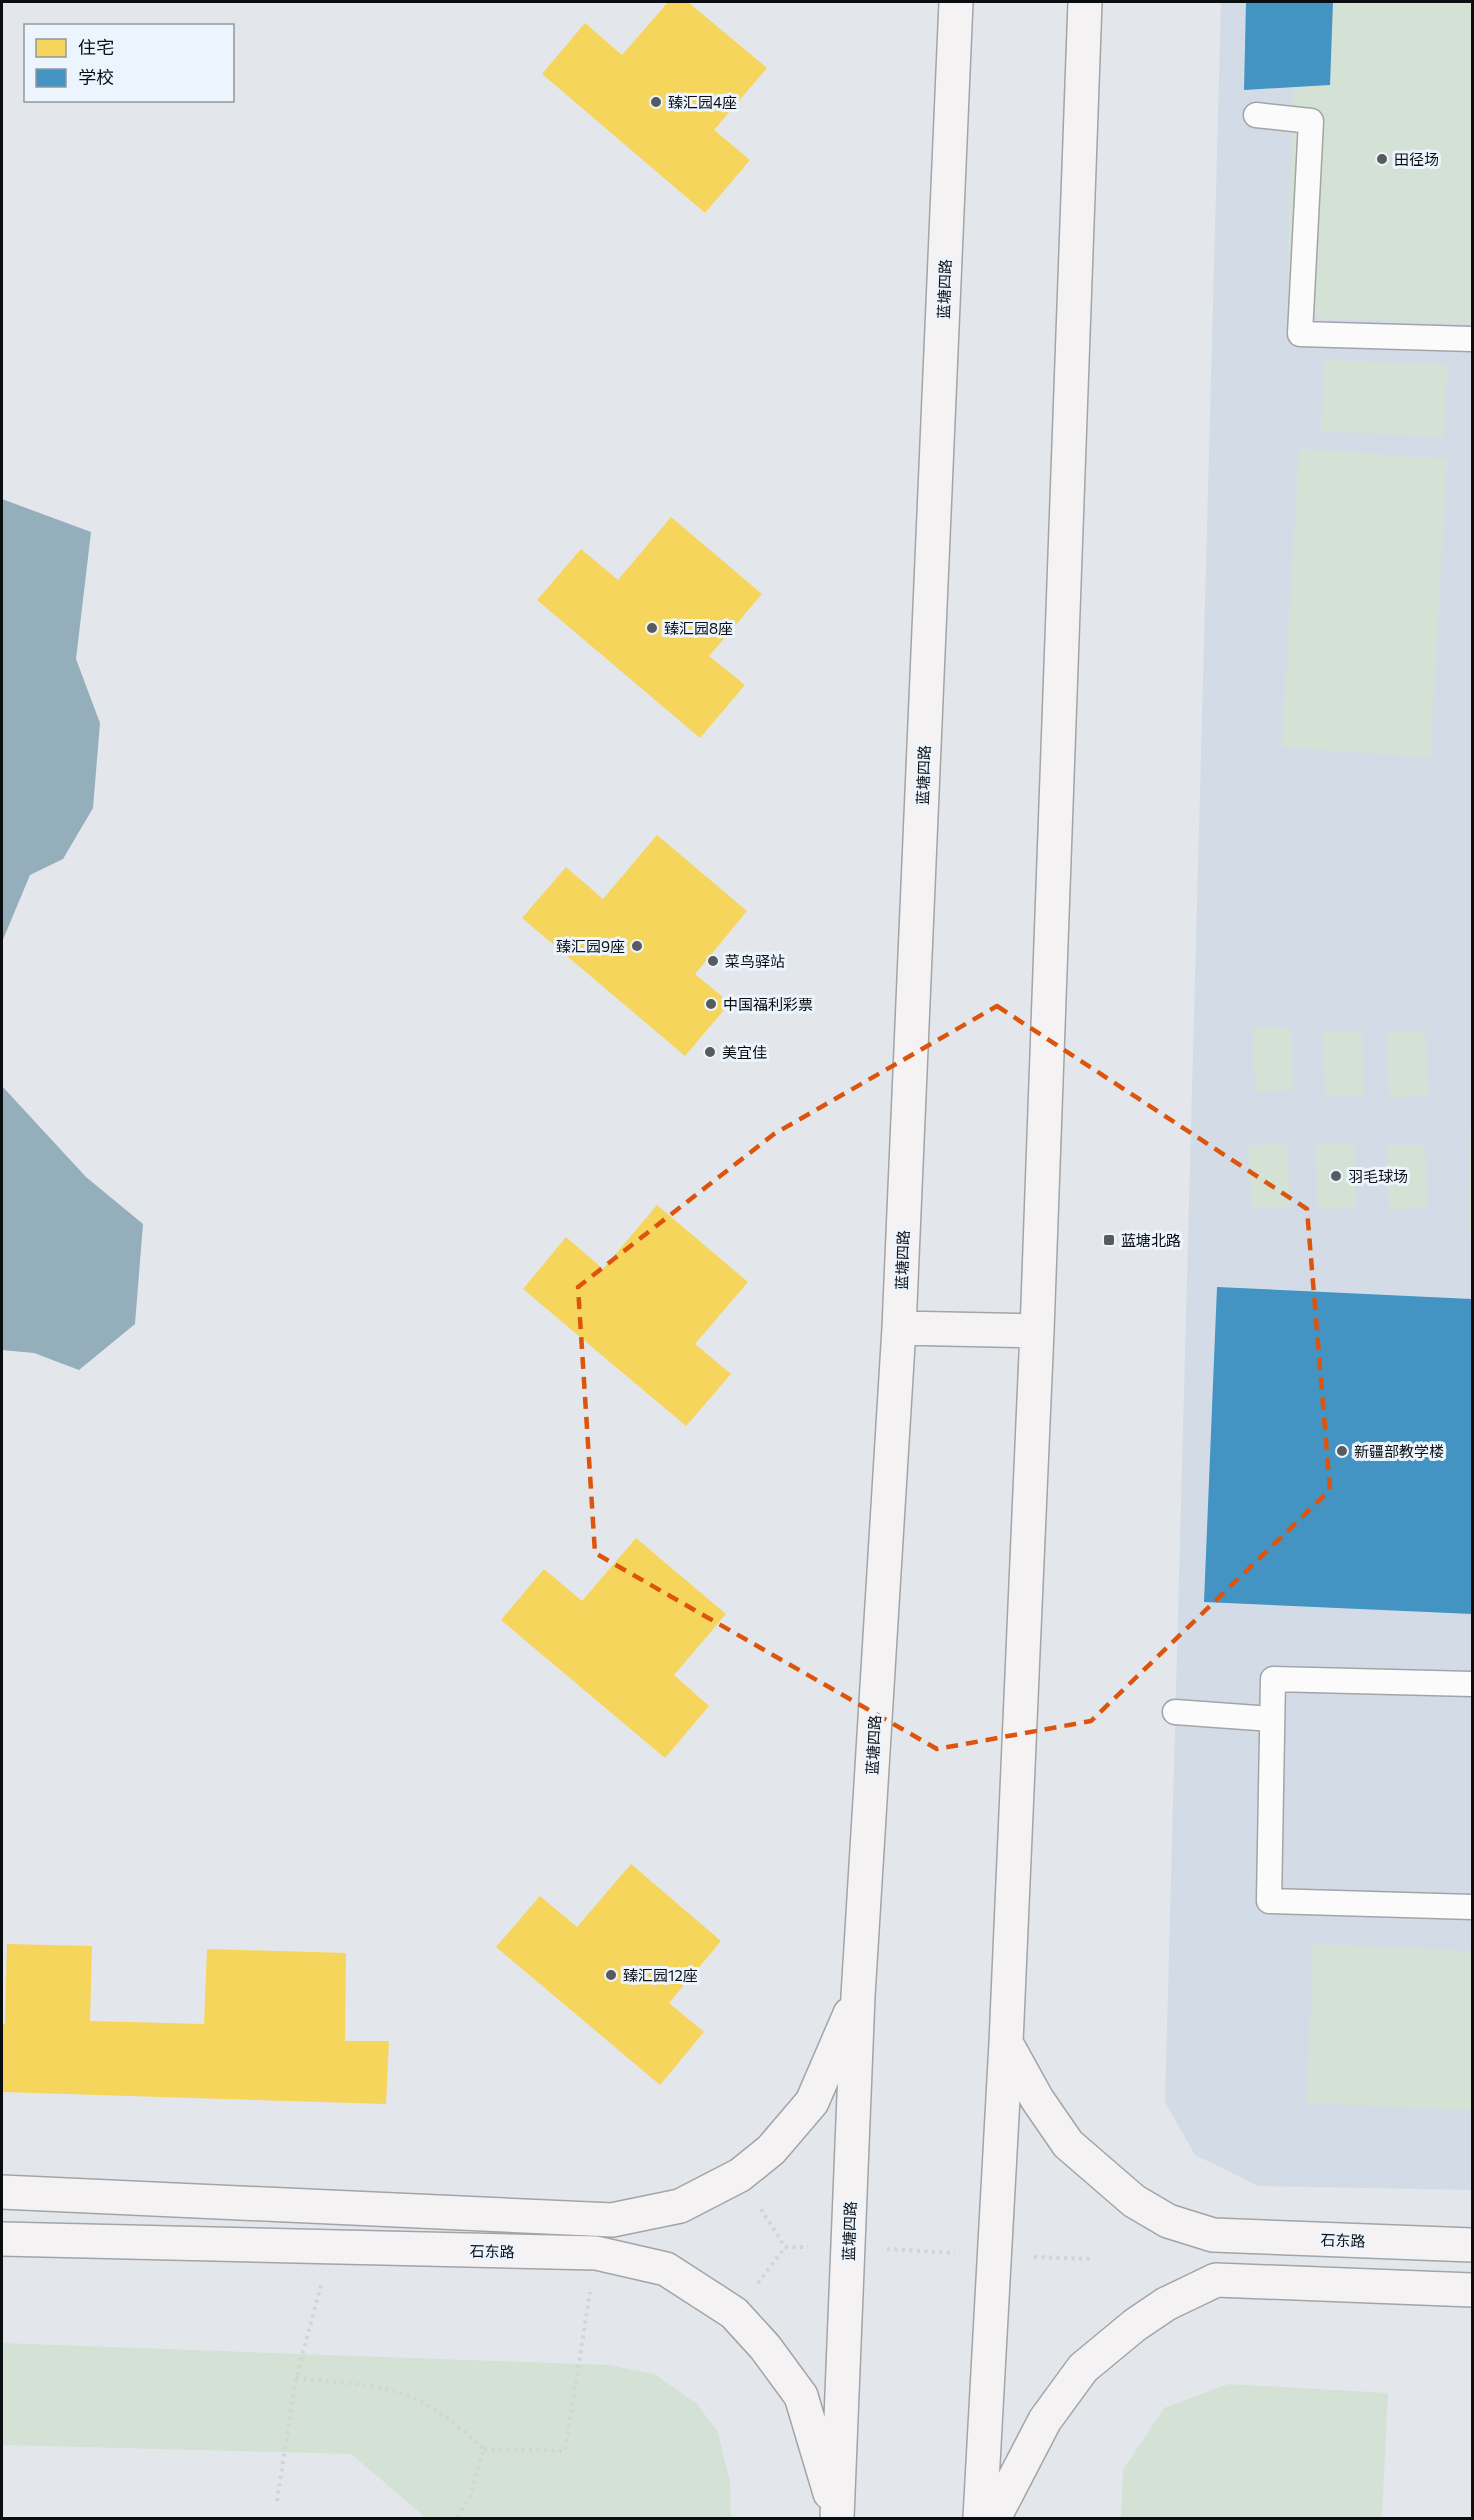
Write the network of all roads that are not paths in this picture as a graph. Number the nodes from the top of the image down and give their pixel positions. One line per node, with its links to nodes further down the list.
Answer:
1 (956, 2): 5 (main road, 蓝塘四路)
2 (1085, 2): 6 (main road)
3 (1256, 115): 4 (lane)
4 (1473, 339)
5 (899, 1328): 6 (main road); 11 (main road, 蓝塘四路)
6 (1038, 1330): 12 (main road)
7 (1473, 1684): 9 (lane)
8 (1175, 1712): 9 (lane)
9 (1272, 1719): 10 (lane)
10 (1473, 1907)
11 (858, 1996): 13 (main road); 17 (main road, 蓝塘四路)
12 (1006, 2043): 15 (main road, 石东路); 18 (main road)
13 (2, 2192)
14 (2, 2239): 17 (main road, 石东路)
15 (1473, 2245)
16 (1473, 2290): 19 (main road)
17 (837, 2518)
18 (980, 2518)
19 (994, 2518)

